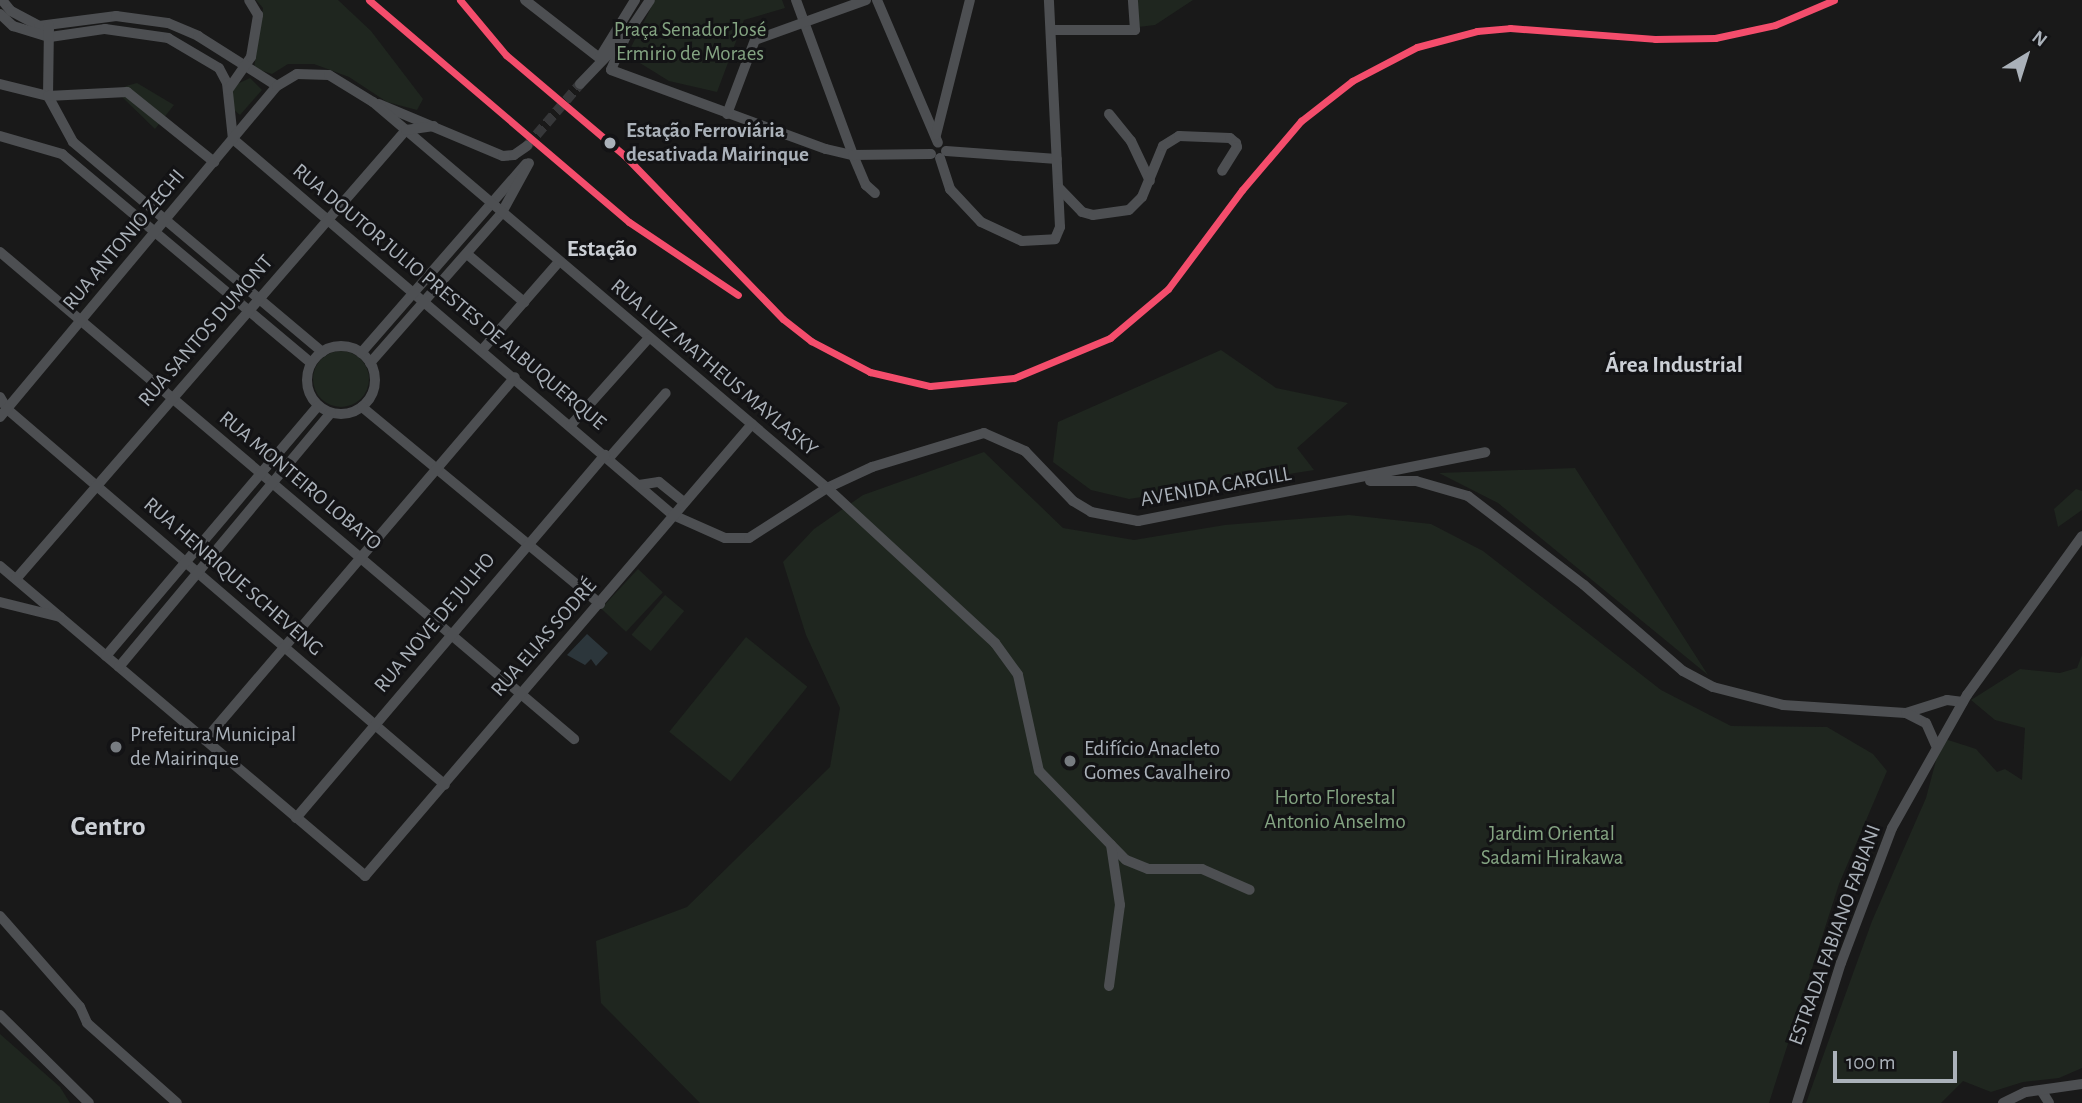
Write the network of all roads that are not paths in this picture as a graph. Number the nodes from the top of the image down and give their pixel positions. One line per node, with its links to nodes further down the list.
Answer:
1 (2, 0): 15 (street)
2 (250, 0): 18 (street)
3 (525, 0): 17 (street)
4 (635, 0): 17 (street)
5 (650, 0): 16 (street)
6 (796, 0): 13 (street)
7 (866, 0): 13 (street)
8 (877, 0): 32 (street)
9 (970, 0): 32 (street)
10 (1049, 0): 14 (street)
11 (1133, 0): 14 (street)
12 (0, 14): 15 (street)
13 (804, 19): 25 (street); 33 (street)
14 (1051, 30): 34 (street)
15 (49, 31): 18 (street); 22 (street); 23 (street)
16 (626, 36): 17 (street); 25 (street)
17 (600, 60): 20 (street)
18 (246, 71): 21 (street); 22 (street)
19 (0, 84): 23 (street)
20 (580, 84)
21 (277, 86): 24 (street, RUA LUIZ MATHEUS MAYLASKY); 30 (street, RUA ANTONIO ZECHI)
22 (228, 90): 30 (street)
23 (48, 96): 35 (street); 43 (street)
24 (373, 102): 27 (street); 28 (street, RUA LUIZ MATHEUS MAYLASKY)
25 (727, 114): 33 (street)
26 (1109, 114): 37 (street)
27 (434, 126): 28 (street); 31 (street)
28 (406, 130): 40 (street, RUA LUIZ MATHEUS MAYLASKY); 42 (street, RUA SANTOS DUMONT)
29 (0, 136): 44 (street)
30 (233, 139): 35 (street, RUA ANTONIO ZECHI); 42 (street, RUA DOUTOR JULIO PRESTES DE ALBUQUERQUE)
31 (527, 146)
32 (938, 148): 33 (street); 34 (street); 38 (street)
33 (853, 155): 39 (street)
34 (1057, 159): 38 (street)
35 (214, 162): 43 (street, RUA ANTONIO ZECHI)
36 (1222, 171): 37 (street)
37 (1150, 181): 38 (street)
38 (1058, 185)
39 (875, 193)
40 (491, 206): 41 (street, RUA LUIZ MATHEUS MAYLASKY); 41 (street); 48 (street)
41 (501, 214): 46 (street); 47 (street, RUA LUIZ MATHEUS MAYLASKY)
42 (329, 219): 48 (street, RUA DOUTOR JULIO PRESTES DE ALBUQUERQUE); 49 (street, RUA SANTOS DUMONT)
43 (166, 220): 44 (street, RUA ANTONIO ZECHI); 49 (street)
44 (155, 232): 52 (street); 53 (street, RUA ANTONIO ZECHI)
45 (0, 252): 53 (street, RUA MONTEIRO LOBATO)
46 (467, 254): 50 (street); 51 (street)
47 (558, 262): 51 (street); 54 (street, RUA LUIZ MATHEUS MAYLASKY)
48 (415, 293): 50 (street, RUA DOUTOR JULIO PRESTES DE ALBUQUERQUE); 57 (street)
49 (259, 299): 52 (street, RUA SANTOS DUMONT); 56 (street)
50 (425, 302): 55 (street, RUA DOUTOR JULIO PRESTES DE ALBUQUERQUE); 59 (street)
51 (524, 302): 55 (street)
52 (249, 310): 58 (street); 63 (street, RUA SANTOS DUMONT)
53 (80, 322): 63 (street, RUA MONTEIRO LOBATO); 66 (street, RUA ANTONIO ZECHI)
54 (648, 339): 68 (street, RUA LUIZ MATHEUS MAYLASKY); 69 (street)
55 (482, 350): 60 (street, RUA DOUTOR JULIO PRESTES DE ALBUQUERQUE)
56 (321, 352): 57 (street); 58 (street)
57 (361, 353): 59 (street)
58 (311, 363): 64 (street)
59 (370, 363): 65 (street)
60 (515, 377): 69 (street, RUA DOUTOR JULIO PRESTES DE ALBUQUERQUE); 72 (street)
61 (666, 393): 71 (street, RUA NOVE DE JULHO)
62 (0, 397): 66 (street, RUA HENRIQUE SCHEVENG)
63 (173, 399): 73 (street, RUA MONTEIRO LOBATO); 76 (street, RUA SANTOS DUMONT)
64 (318, 406): 67 (street); 73 (street)
65 (362, 407): 67 (street); 72 (street)
66 (4, 413): 76 (street, RUA HENRIQUE SCHEVENG)
67 (331, 413): 74 (street)
68 (752, 424): 77 (street, RUA LUIZ MATHEUS MAYLASKY); 79 (street, RUA ELIAS SODRÉ)
69 (571, 425): 71 (street, RUA DOUTOR JULIO PRESTES DE ALBUQUERQUE)
70 (1485, 452): 78 (street, AVENIDA CARGILL)
71 (607, 457): 75 (street, RUA DOUTOR JULIO PRESTES DE ALBUQUERQUE); 82 (street, RUA NOVE DE JULHO)
72 (437, 468): 82 (street); 83 (street)
73 (261, 474): 74 (street, RUA MONTEIRO LOBATO); 84 (street)
74 (271, 481): 83 (street, RUA MONTEIRO LOBATO); 86 (street)
75 (639, 485): 79 (street); 80 (street, RUA DOUTOR JULIO PRESTES DE ALBUQUERQUE)
76 (97, 486): 84 (street, RUA HENRIQUE SCHEVENG); 87 (street, RUA SANTOS DUMONT)
77 (827, 488): 78 (street, AVENIDA CARGILL); 80 (street, AVENIDA CARGILL); 104 (street, RUA LUIZ MATHEUS MAYLASKY)
78 (1317, 488): 97 (street)
79 (684, 502): 80 (street, RUA ELIAS SODRÉ)
80 (673, 515): 89 (street, RUA ELIAS SODRÉ)
81 (2082, 536): 96 (street, ESTRADA FABIANO FABIANI)
82 (527, 544): 89 (street); 91 (street, RUA NOVE DE JULHO)
83 (360, 557): 91 (street, RUA MONTEIRO LOBATO); 92 (street)
84 (186, 562): 86 (street, RUA HENRIQUE SCHEVENG); 93 (street)
85 (0, 566): 87 (street)
86 (197, 571): 92 (street, RUA HENRIQUE SCHEVENG); 94 (street)
87 (16, 579): 90 (street)
88 (0, 602): 90 (street)
89 (600, 604): 95 (street, RUA ELIAS SODRÉ)
90 (61, 617): 93 (street)
91 (451, 634): 95 (street, RUA MONTEIRO LOBATO); 98 (street, RUA NOVE DE JULHO)
92 (284, 646): 98 (street, RUA HENRIQUE SCHEVENG); 100 (street)
93 (106, 656): 94 (street)
94 (119, 667): 100 (street)
95 (522, 694): 99 (street, RUA MONTEIRO LOBATO); 102 (street, RUA ELIAS SODRÉ)
96 (1963, 702): 97 (street); 101 (street, ESTRADA FABIANO FABIANI)
97 (1906, 713): 101 (street)
98 (374, 724): 102 (street, RUA HENRIQUE SCHEVENG); 103 (street, RUA NOVE DE JULHO)
99 (575, 739)
100 (205, 740): 103 (street)
101 (1936, 745): 113 (street, ESTRADA FABIANO FABIANI)
102 (444, 785): 103 (street, RUA ELIAS SODRÉ)
103 (296, 818)
104 (1111, 845): 105 (street, RUA LUIZ MATHEUS MAYLASKY); 107 (street)
105 (1250, 890)
106 (0, 916): 111 (street)
107 (1109, 986)
108 (0, 1015): 112 (street)
109 (2082, 1084): 110 (street)
110 (2041, 1090): 114 (street); 115 (street)
111 (175, 1102)
112 (89, 1103)
113 (1797, 1103)
114 (2003, 1103)
115 (2049, 1103)

